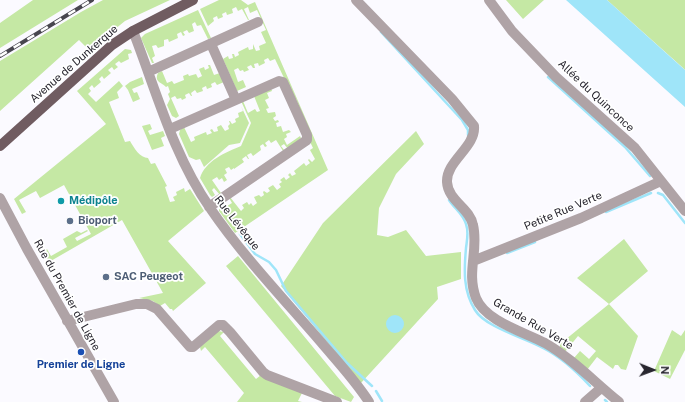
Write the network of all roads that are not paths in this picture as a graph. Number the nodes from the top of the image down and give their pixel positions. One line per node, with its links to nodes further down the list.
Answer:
1 (192, 0): 5 (main road, Avenue de Dunkerque)
2 (356, 0): 15 (street, Grande Rue Verte)
3 (489, 0): 11 (street, Allée du Quinconce)
4 (258, 22): 6 (street)
5 (133, 30): 7 (street, Rue Lévêque); 10 (main road, Avenue de Dunkerque)
6 (211, 44): 7 (street); 8 (street)
7 (148, 72): 9 (street, Rue Lévêque)
8 (236, 100): 9 (street); 13 (street)
9 (170, 129): 13 (street, Rue Lévêque)
10 (0, 146)
11 (661, 181): 14 (street, Allée du Quinconce); 15 (street, Petite Rue Verte)
12 (0, 198): 16 (street, Rue du Premier de Ligne)
13 (209, 207): 20 (street, Rue Lévêque)
14 (685, 211)
15 (473, 260): 17 (street, Grande Rue Verte)
16 (67, 321): 18 (street, Rue du Premier de Ligne); 19 (street)
17 (601, 388): 21 (street); 22 (street, Grande Rue Verte)
18 (114, 402)
19 (337, 402)
20 (369, 402)
21 (585, 402)
22 (619, 402)

